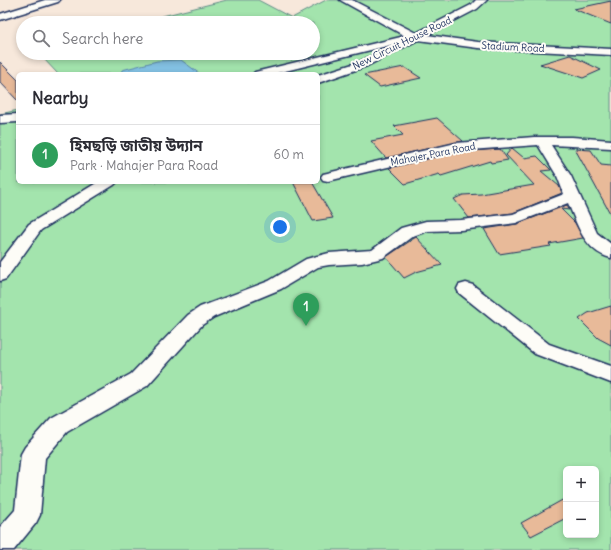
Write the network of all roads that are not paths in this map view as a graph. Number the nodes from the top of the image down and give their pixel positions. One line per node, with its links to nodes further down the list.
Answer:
1 (55, 0): 4 (street)
2 (345, 0): 5 (street)
3 (482, 0): 5 (street, New Circuit House Road)
4 (0, 17)
5 (415, 37): 6 (street, Stadium Road); 7 (street); 10 (street, New Circuit House Road)
6 (611, 52)
7 (320, 59)
8 (315, 60): 9 (street)
9 (267, 72)
10 (320, 78)
11 (16, 118): 12 (street)
12 (0, 119)
13 (542, 141): 14 (street, Mahajer Para Road); 15 (street, Mahajer Para Road); 17 (street)
14 (611, 144)
15 (328, 177)
16 (106, 184): 19 (street)
17 (574, 197): 18 (street); 22 (street)
18 (611, 253)
19 (0, 275)
20 (466, 289): 21 (street)
21 (611, 375)
22 (1, 545)

